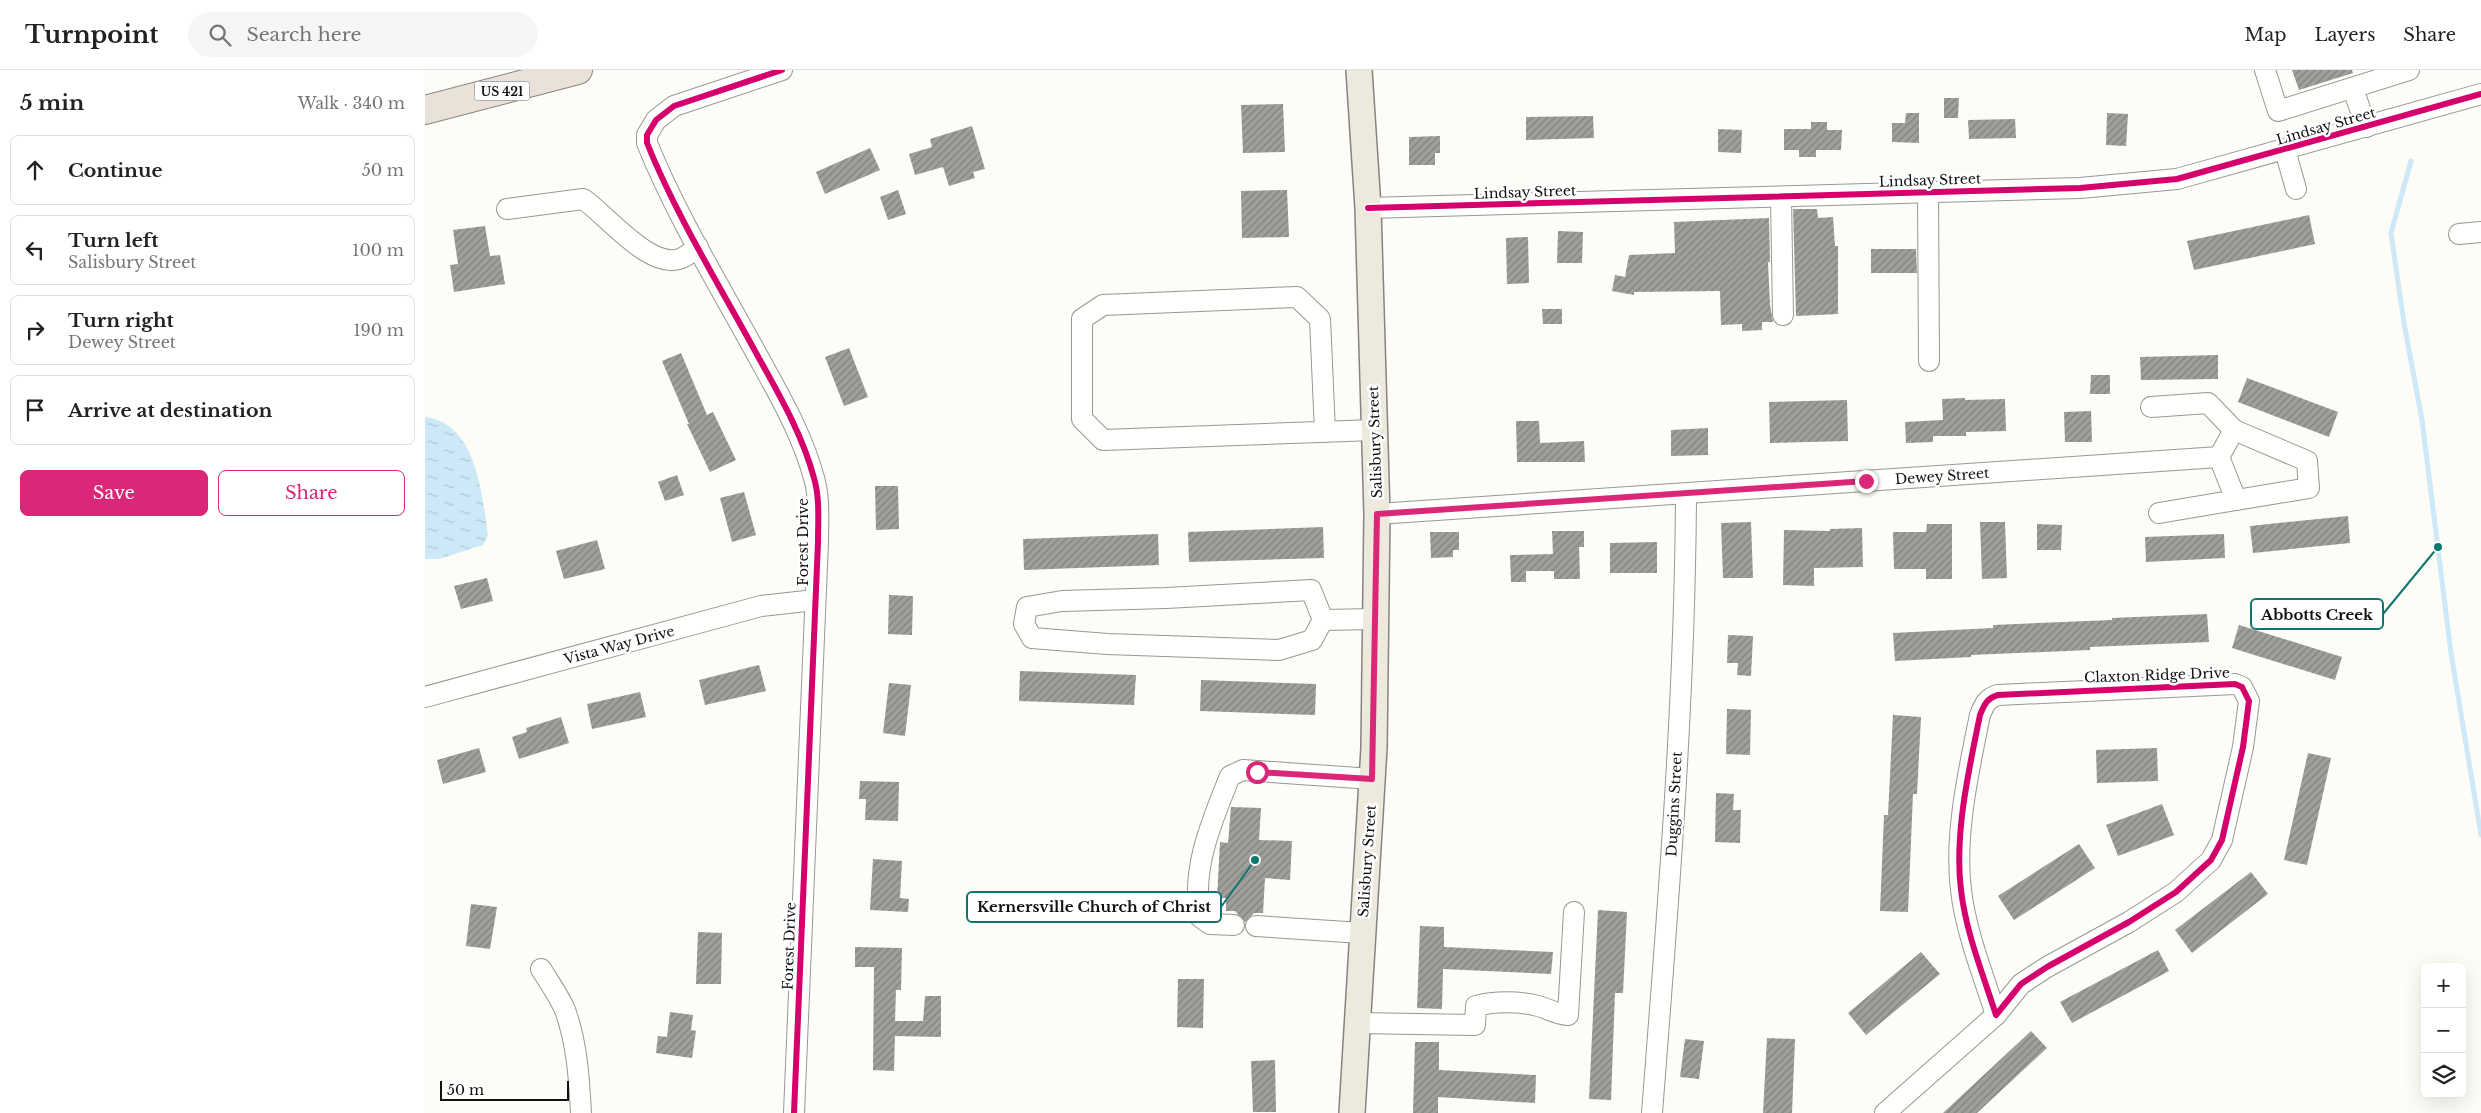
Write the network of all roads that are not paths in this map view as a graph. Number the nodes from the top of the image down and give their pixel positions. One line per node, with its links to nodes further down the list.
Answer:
1 (578, 70): 8 (highway, US 421)
2 (782, 70): 18 (street, Forest Drive)
3 (1359, 70): 14 (main road, Salisbury Street)
4 (2265, 70): 6 (street)
5 (2409, 70): 6 (street)
6 (2353, 88): 9 (street)
7 (2481, 94): 9 (street, Lindsay Street)
8 (425, 110)
9 (2366, 127): 10 (street, Lindsay Street)
10 (2285, 150): 11 (street); 12 (street, Lindsay Street)
11 (2296, 189)
12 (1928, 192): 13 (street, Lindsay Street); 20 (street)
13 (1781, 198): 14 (street, Lindsay Street); 19 (street)
14 (1367, 208): 22 (main road, Salisbury Street)
15 (507, 209): 18 (street)
16 (2481, 232): 17 (street)
17 (2459, 234)
18 (698, 247): 30 (street, Forest Drive)
19 (1783, 315)
20 (1929, 361)
21 (2151, 406): 23 (street)
22 (1374, 430): 24 (street); 29 (main road, Salisbury Street)
23 (2234, 430): 25 (street); 27 (street)
24 (1325, 432): 24 (street)
25 (2219, 457): 26 (street, Dewey Street); 27 (street)
26 (1686, 494): 29 (street, Dewey Street); 45 (street, Duggins Street)
27 (2235, 500): 28 (street)
28 (2159, 513)
29 (1377, 514): 31 (main road, Salisbury Street)
30 (815, 600): 33 (street, Vista Way Drive); 43 (street, Forest Drive)
31 (1376, 619): 32 (street); 34 (main road, Salisbury Street)
32 (1323, 620): 32 (street)
33 (425, 697)
34 (1372, 779): 36 (street); 38 (main road, Salisbury Street)
35 (1574, 912): 41 (street)
36 (1234, 925)
37 (1256, 926): 38 (street)
38 (1362, 933): 41 (main road, Salisbury Street)
39 (541, 969): 42 (street)
40 (1996, 1015): 40 (street, Claxton Ridge Drive); 46 (street, Claxton Ridge Drive)
41 (1357, 1023): 44 (main road, Salisbury Street)
42 (581, 1113)
43 (794, 1113)
44 (1352, 1113)
45 (1653, 1113)
46 (1885, 1113)

